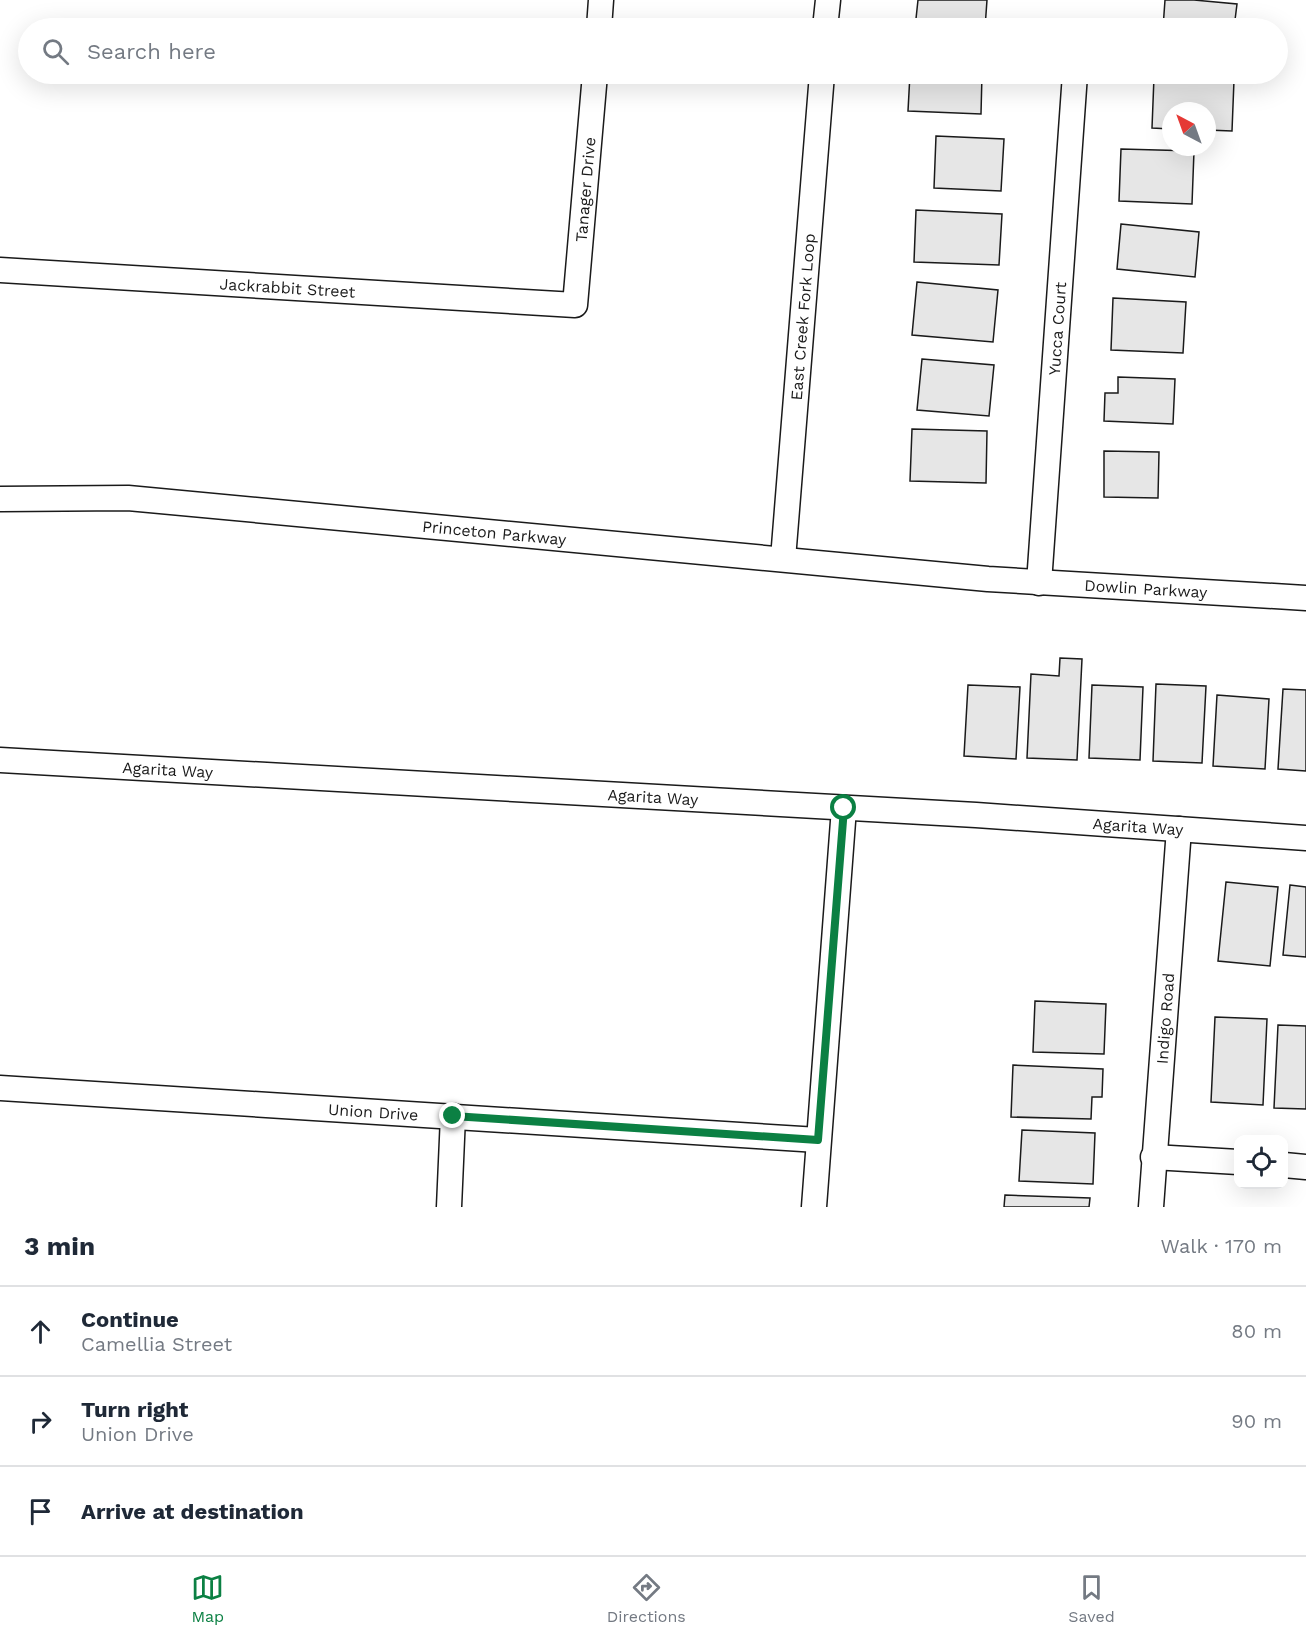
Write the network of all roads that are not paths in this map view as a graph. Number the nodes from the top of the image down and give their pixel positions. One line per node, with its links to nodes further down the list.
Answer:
1 (601, 0): 3 (street)
2 (828, 0): 4 (street)
3 (599, 18)
4 (826, 18)
5 (594, 84): 9 (street, Tanager Drive)
6 (821, 84): 11 (street, East Creek Fork Loop)
7 (1074, 84): 13 (street, Yucca Court)
8 (0, 270): 9 (street, Jackrabbit Street)
9 (575, 305)
10 (0, 499): 11 (street, Princeton Parkway)
11 (783, 560): 12 (street, Princeton Parkway)
12 (988, 579): 13 (street, Dowlin Parkway)
13 (1039, 583): 14 (street, Dowlin Parkway)
14 (1306, 598)
15 (0, 760): 16 (street, Agarita Way)
16 (844, 808): 17 (street, Agarita Way); 21 (street)
17 (1179, 829): 18 (street, Agarita Way); 22 (street, Indigo Road)
18 (1306, 838)
19 (0, 1088): 20 (street, Union Drive)
20 (453, 1116): 21 (street, Union Drive); 26 (street)
21 (818, 1140): 27 (street)
22 (1153, 1157): 23 (street); 28 (street, Indigo Road)
23 (1234, 1162)
24 (1288, 1165): 25 (street)
25 (1306, 1167)
26 (449, 1207)
27 (814, 1207)
28 (1150, 1207)

